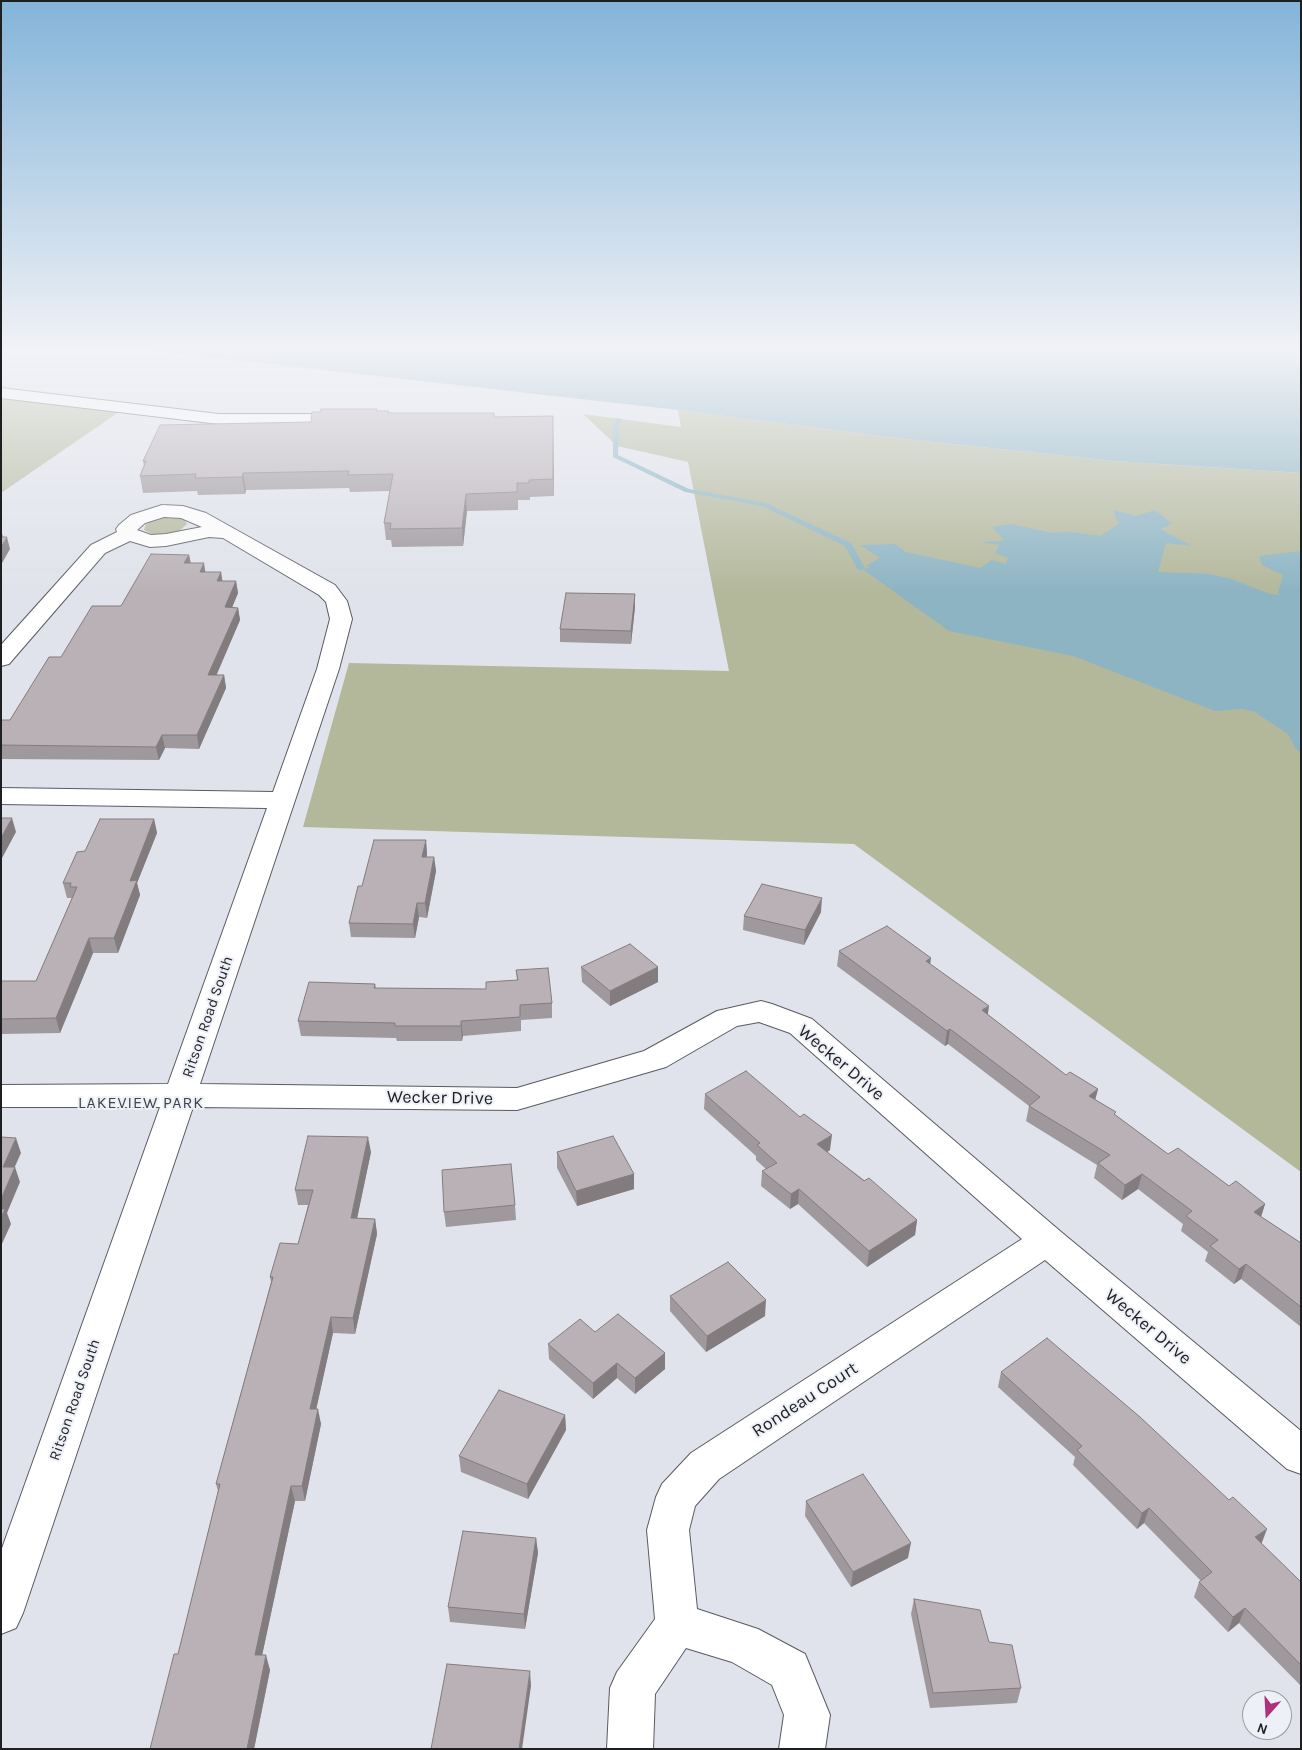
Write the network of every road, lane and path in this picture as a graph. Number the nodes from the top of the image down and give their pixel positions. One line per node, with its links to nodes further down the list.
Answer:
1 (224, 532): 2 (street, Ritson Road South); 2 (street, Ritson Road South); 5 (street, Ritson Road South)
2 (128, 534): 3 (street)
3 (1, 659)
4 (1, 796): 5 (street)
5 (283, 800): 6 (street, Ritson Road South)
6 (181, 1095): 7 (street, Wecker Drive); 8 (street, Wecker Drive); 10 (street, Ritson Road South)
7 (1, 1096)
8 (1047, 1241): 9 (street, Wecker Drive); 11 (street, Rondeau Court)
9 (1301, 1456)
10 (1, 1613)
11 (676, 1624): 12 (street); 13 (street)
12 (630, 1749)
13 (802, 1749)

